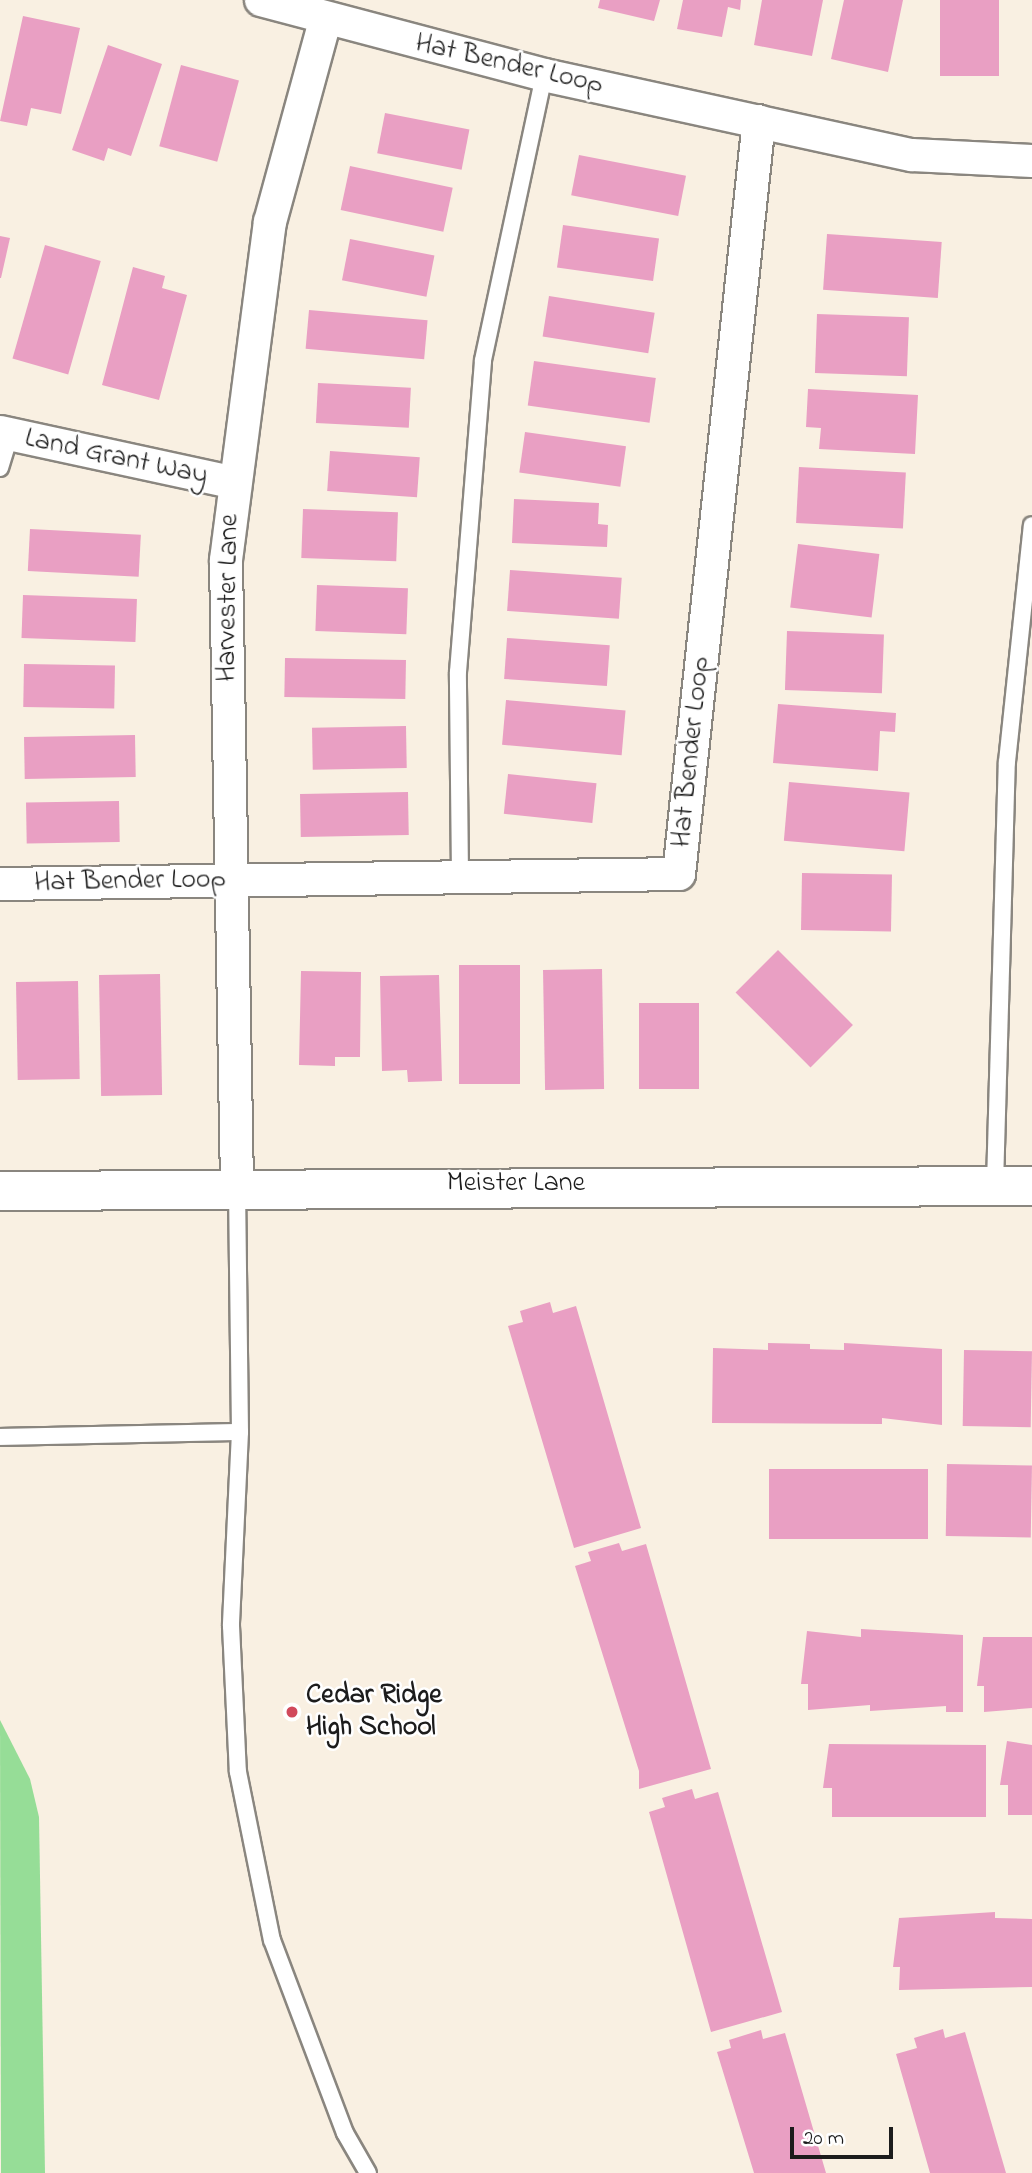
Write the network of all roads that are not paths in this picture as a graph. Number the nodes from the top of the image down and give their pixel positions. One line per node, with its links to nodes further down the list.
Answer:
1 (261, 0): 2 (street, Hat Bender Loop)
2 (325, 21): 3 (street, Hat Bender Loop); 8 (street, Harvester Lane)
3 (544, 75): 4 (street, Hat Bender Loop); 11 (lane)
4 (759, 121): 5 (street, Hat Bender Loop); 11 (street, Hat Bender Loop)
5 (1032, 161)
6 (5, 434): 7 (lane); 8 (street, Land Grant Way)
7 (0, 468)
8 (233, 482): 12 (street, Harvester Lane)
9 (1032, 525): 10 (lane)
10 (1027, 620): 15 (lane)
11 (460, 877): 12 (street, Hat Bender Loop)
12 (227, 881): 13 (street, Hat Bender Loop); 14 (street, Harvester Lane)
13 (0, 884)
14 (237, 1185): 15 (street, Meister Lane); 16 (street, Meister Lane); 17 (lane)
15 (1014, 1186)
16 (0, 1191)
17 (240, 1432): 18 (lane); 19 (lane)
18 (0, 1437)
19 (368, 2173)

